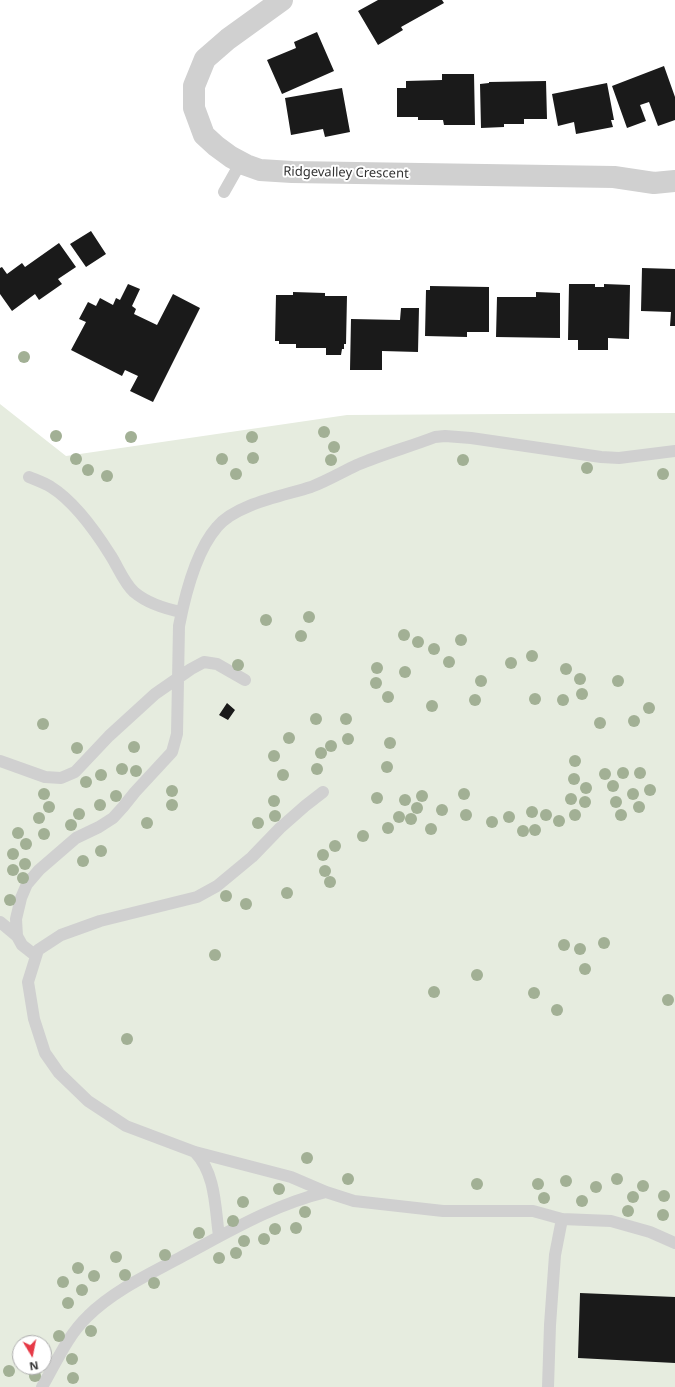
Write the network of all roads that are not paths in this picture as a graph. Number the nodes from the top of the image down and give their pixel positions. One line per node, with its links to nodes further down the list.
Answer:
1 (282, 0): 2 (street, Ridgevalley Crescent)
2 (241, 162): 3 (street, Ridgevalley Crescent); 4 (lane)
3 (675, 181)
4 (224, 192)
5 (675, 451): 7 (lane)
6 (29, 477): 7 (lane)
7 (182, 612): 8 (lane)
8 (178, 678): 9 (lane); 10 (lane); 13 (lane)
9 (245, 680)
10 (0, 761)
11 (324, 792): 14 (lane)
12 (0, 922): 13 (lane)
13 (17, 936): 14 (lane)
14 (36, 956): 15 (lane)
15 (196, 1152): 16 (lane); 18 (lane)
16 (326, 1192): 17 (lane); 18 (lane)
17 (562, 1220): 19 (lane); 21 (lane)
18 (219, 1236): 20 (lane)
19 (675, 1243)
20 (42, 1387)
21 (548, 1387)

